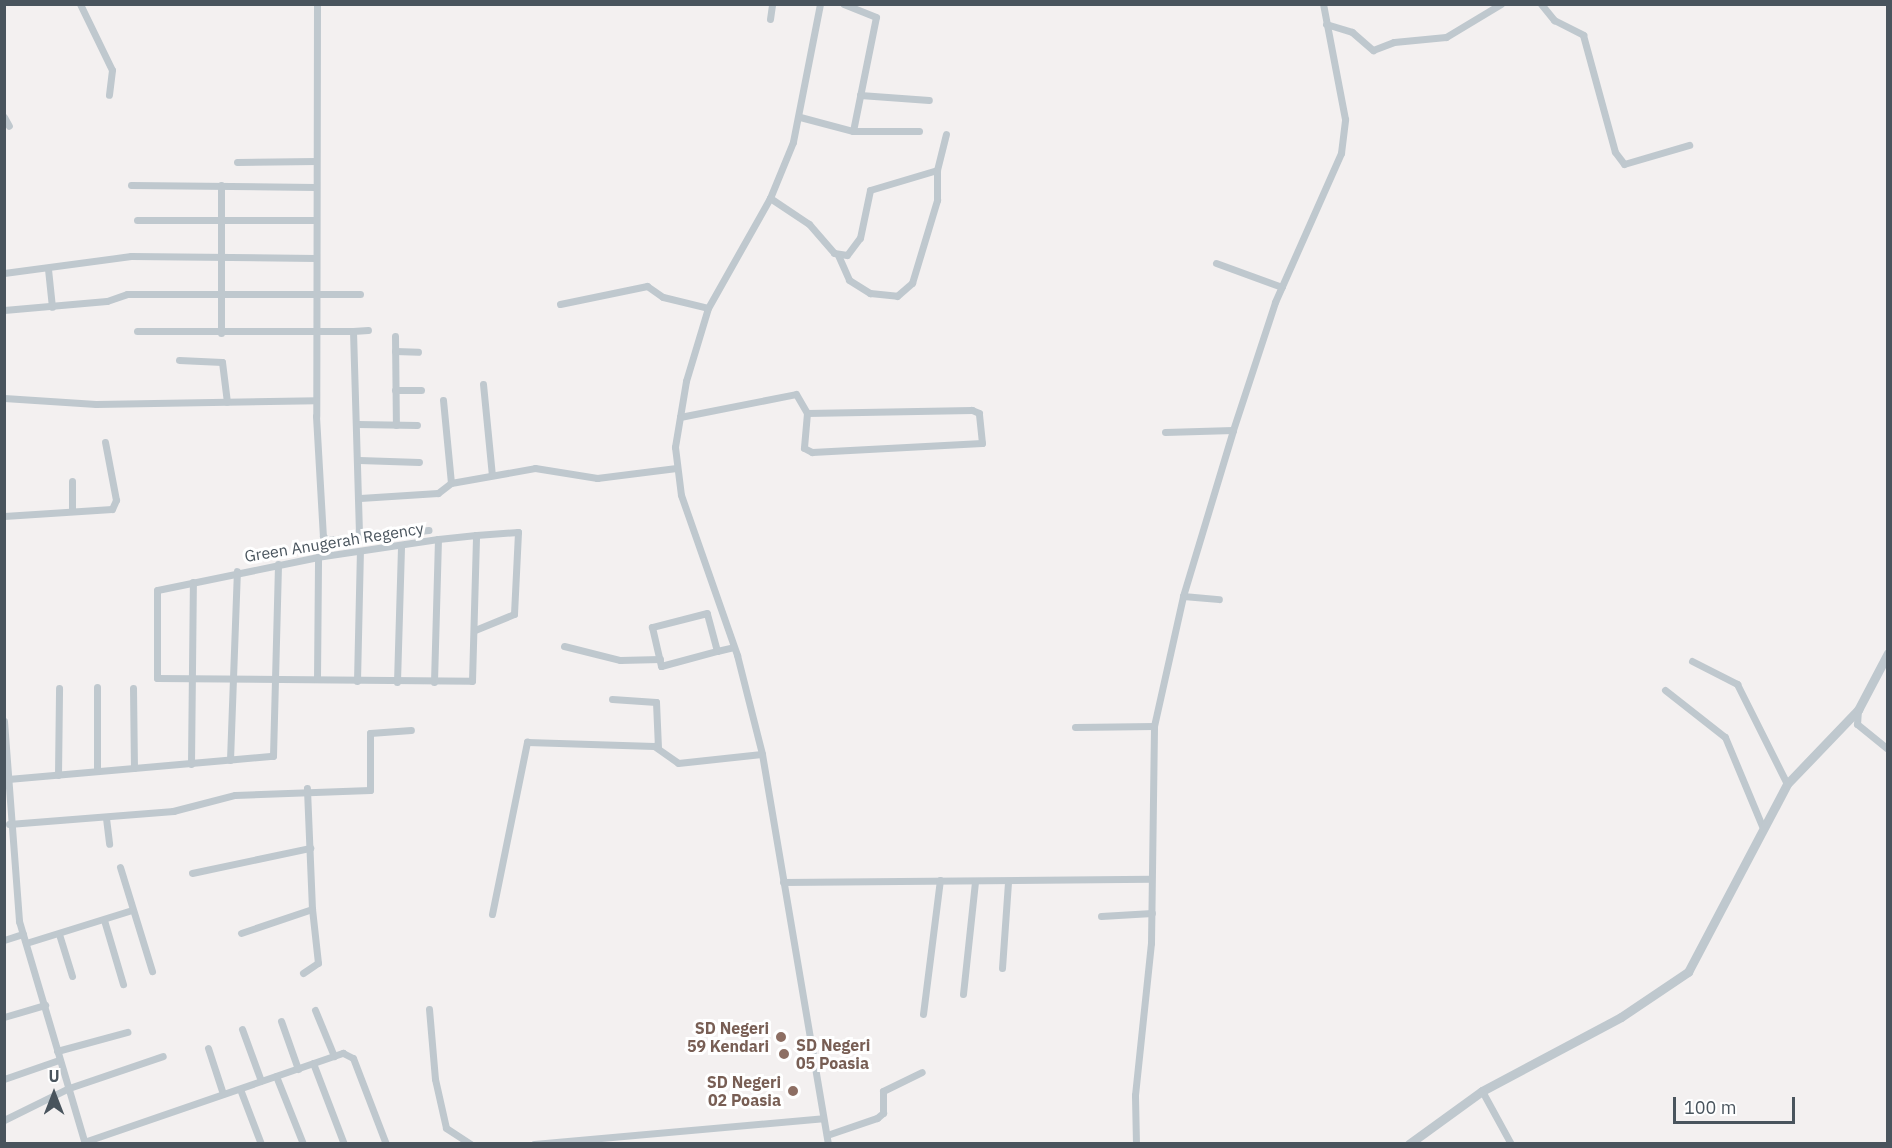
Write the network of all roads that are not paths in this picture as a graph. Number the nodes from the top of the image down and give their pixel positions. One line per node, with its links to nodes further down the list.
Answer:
1 (80, 4): 11 (street)
2 (317, 4): 21 (street)
3 (772, 4): 9 (street)
4 (820, 4): 15 (street)
5 (844, 4): 12 (street)
6 (1323, 4): 10 (street)
7 (1501, 4): 10 (street)
8 (1541, 4): 20 (street)
9 (770, 19)
10 (1326, 24): 37 (street)
11 (109, 95)
12 (860, 95): 13 (street); 17 (street)
13 (929, 100)
14 (4, 117): 16 (street)
15 (800, 117): 17 (street); 27 (street)
16 (9, 126)
17 (853, 131): 18 (street)
18 (919, 131)
19 (946, 134): 23 (street)
20 (1689, 146)
21 (316, 161): 22 (street); 26 (street)
22 (237, 162)
23 (937, 170): 31 (street); 31 (street)
24 (131, 185): 25 (street)
25 (221, 185): 26 (street); 29 (street)
26 (315, 187): 30 (street)
27 (770, 198): 31 (street); 43 (street)
28 (137, 220): 29 (street)
29 (221, 220): 30 (street); 32 (street)
30 (316, 220): 33 (street)
31 (838, 255)
32 (222, 256): 33 (street); 35 (street); 38 (street)
33 (316, 258): 39 (street)
34 (1216, 263): 37 (street)
35 (48, 268): 36 (street); 42 (street)
36 (4, 273)
37 (1282, 287): 66 (street)
38 (221, 294): 39 (street); 42 (street); 49 (street)
39 (317, 294): 40 (street); 47 (street)
40 (360, 294)
41 (560, 304): 43 (street)
42 (52, 307): 44 (street)
43 (708, 308): 62 (street)
44 (4, 310)
45 (368, 330): 48 (street)
46 (136, 331): 49 (street)
47 (317, 331): 48 (street); 49 (street); 58 (street)
48 (353, 331): 63 (street)
49 (221, 333)
50 (395, 336): 51 (street)
51 (395, 351): 52 (street); 55 (street)
52 (418, 352)
53 (179, 360): 60 (street)
54 (483, 384): 72 (street)
55 (395, 390): 56 (street); 64 (street)
56 (421, 390)
57 (4, 398): 60 (street)
58 (316, 400): 60 (street); 80 (street)
59 (443, 400): 74 (street)
60 (227, 402)
61 (807, 412): 61 (street); 62 (street)
62 (680, 417): 71 (street)
63 (358, 424): 64 (street); 69 (street)
64 (396, 425): 65 (street)
65 (417, 425)
66 (1233, 430): 67 (street); 88 (street)
67 (1165, 432)
68 (105, 442): 76 (street)
69 (359, 460): 70 (street); 75 (street)
70 (419, 462)
71 (676, 468): 72 (street); 92 (street)
72 (492, 475): 74 (street)
73 (72, 481): 76 (street)
74 (451, 483): 75 (street)
75 (360, 498): 80 (street)
76 (72, 510): 77 (street)
77 (4, 516)
78 (429, 530): 80 (street)
79 (476, 535): 81 (street, Green Anugerah Regency); 90 (street); 90 (street, Green Anugerah Regency)
80 (359, 536)
81 (438, 539): 82 (street, Green Anugerah Regency); 103 (street)
82 (401, 545): 83 (street, Green Anugerah Regency); 102 (street)
83 (360, 551): 84 (street, Green Anugerah Regency); 101 (street)
84 (318, 557): 85 (street, Green Anugerah Regency); 100 (street)
85 (278, 564): 86 (street, Green Anugerah Regency); 99 (street)
86 (237, 571): 87 (street, Green Anugerah Regency); 98 (street)
87 (193, 582): 97 (street); 97 (street, Green Anugerah Regency)
88 (1183, 596): 89 (street); 111 (street)
89 (1219, 600)
90 (475, 630): 103 (street)
91 (564, 646): 95 (street)
92 (734, 646): 93 (street); 117 (street)
93 (717, 651): 95 (street); 95 (street)
94 (1887, 653): 109 (street)
95 (660, 659)
96 (1692, 661): 124 (street)
97 (192, 677): 98 (street); 119 (street)
98 (232, 677): 99 (street); 118 (street)
99 (273, 677): 100 (street); 118 (street)
100 (317, 679): 101 (street)
101 (357, 681): 102 (street)
102 (397, 682): 103 (street)
103 (434, 682)
104 (97, 687): 121 (street)
105 (59, 688): 122 (street)
106 (133, 688): 120 (street)
107 (1665, 690): 128 (street)
108 (612, 699): 115 (street)
109 (1858, 710): 116 (street); 124 (street)
110 (4, 721): 114 (street)
111 (1154, 726): 112 (street); 133 (street)
112 (1076, 727)
113 (411, 730): 125 (street)
114 (5, 742): 123 (street)
115 (658, 748): 117 (street); 143 (street)
116 (1887, 749)
117 (762, 754): 137 (street)
118 (230, 760): 119 (street)
119 (191, 764): 120 (street)
120 (134, 768): 121 (street)
121 (97, 771): 122 (street)
122 (58, 775): 123 (street)
123 (8, 779): 127 (street)
124 (1787, 784): 128 (street)
125 (307, 788): 126 (street); 130 (street)
126 (106, 818): 127 (street); 129 (street)
127 (9, 824): 134 (street)
128 (1762, 826): 178 (street)
129 (109, 844)
130 (310, 849): 132 (street); 140 (street)
131 (120, 867): 141 (street)
132 (192, 873)
133 (1151, 879): 139 (street); 142 (street)
134 (13, 880): 136 (street); 147 (street)
135 (940, 880): 137 (street); 138 (street); 160 (street)
136 (4, 881)
137 (783, 882): 180 (street)
138 (975, 882): 139 (street); 156 (street)
139 (1008, 883): 151 (street)
140 (312, 909): 146 (street); 153 (street)
141 (132, 910): 145 (street); 152 (street)
142 (1152, 913): 144 (street); 191 (street)
143 (492, 914)
144 (1101, 916)
145 (104, 920): 148 (street); 155 (street)
146 (241, 933)
147 (23, 934): 149 (street); 150 (street)
148 (58, 934): 150 (street); 154 (street)
149 (4, 940)
150 (26, 943): 157 (street)
151 (1002, 968)
152 (152, 971)
153 (303, 973)
154 (72, 976)
155 (123, 984)
156 (963, 994)
157 (45, 1005): 161 (street); 166 (street)
158 (429, 1009): 188 (street)
159 (315, 1010): 168 (street)
160 (923, 1014)
161 (4, 1017)
162 (281, 1021): 171 (street)
163 (242, 1029): 175 (street)
164 (127, 1032): 166 (street)
165 (208, 1048): 179 (street)
166 (57, 1051): 169 (street)
167 (163, 1056): 176 (street)
168 (334, 1056): 170 (street); 187 (street)
169 (59, 1060): 174 (street); 176 (street)
170 (313, 1064): 171 (street); 186 (street)
171 (298, 1069): 173 (street)
172 (922, 1072): 182 (street)
173 (276, 1076): 175 (street); 185 (street)
174 (4, 1079)
175 (261, 1081): 177 (street)
176 (69, 1088): 181 (street); 183 (street)
177 (240, 1089): 179 (street); 184 (street)
178 (1482, 1091): 192 (street); 193 (street)
179 (223, 1094): 183 (street)
180 (823, 1118): 182 (street); 189 (street)
181 (4, 1120)
182 (827, 1135): 190 (street)
183 (84, 1143)
184 (261, 1143)
185 (303, 1143)
186 (344, 1143)
187 (386, 1143)
188 (471, 1143)
189 (534, 1143)
190 (828, 1143)
191 (1136, 1143)
192 (1409, 1143)
193 (1511, 1143)

